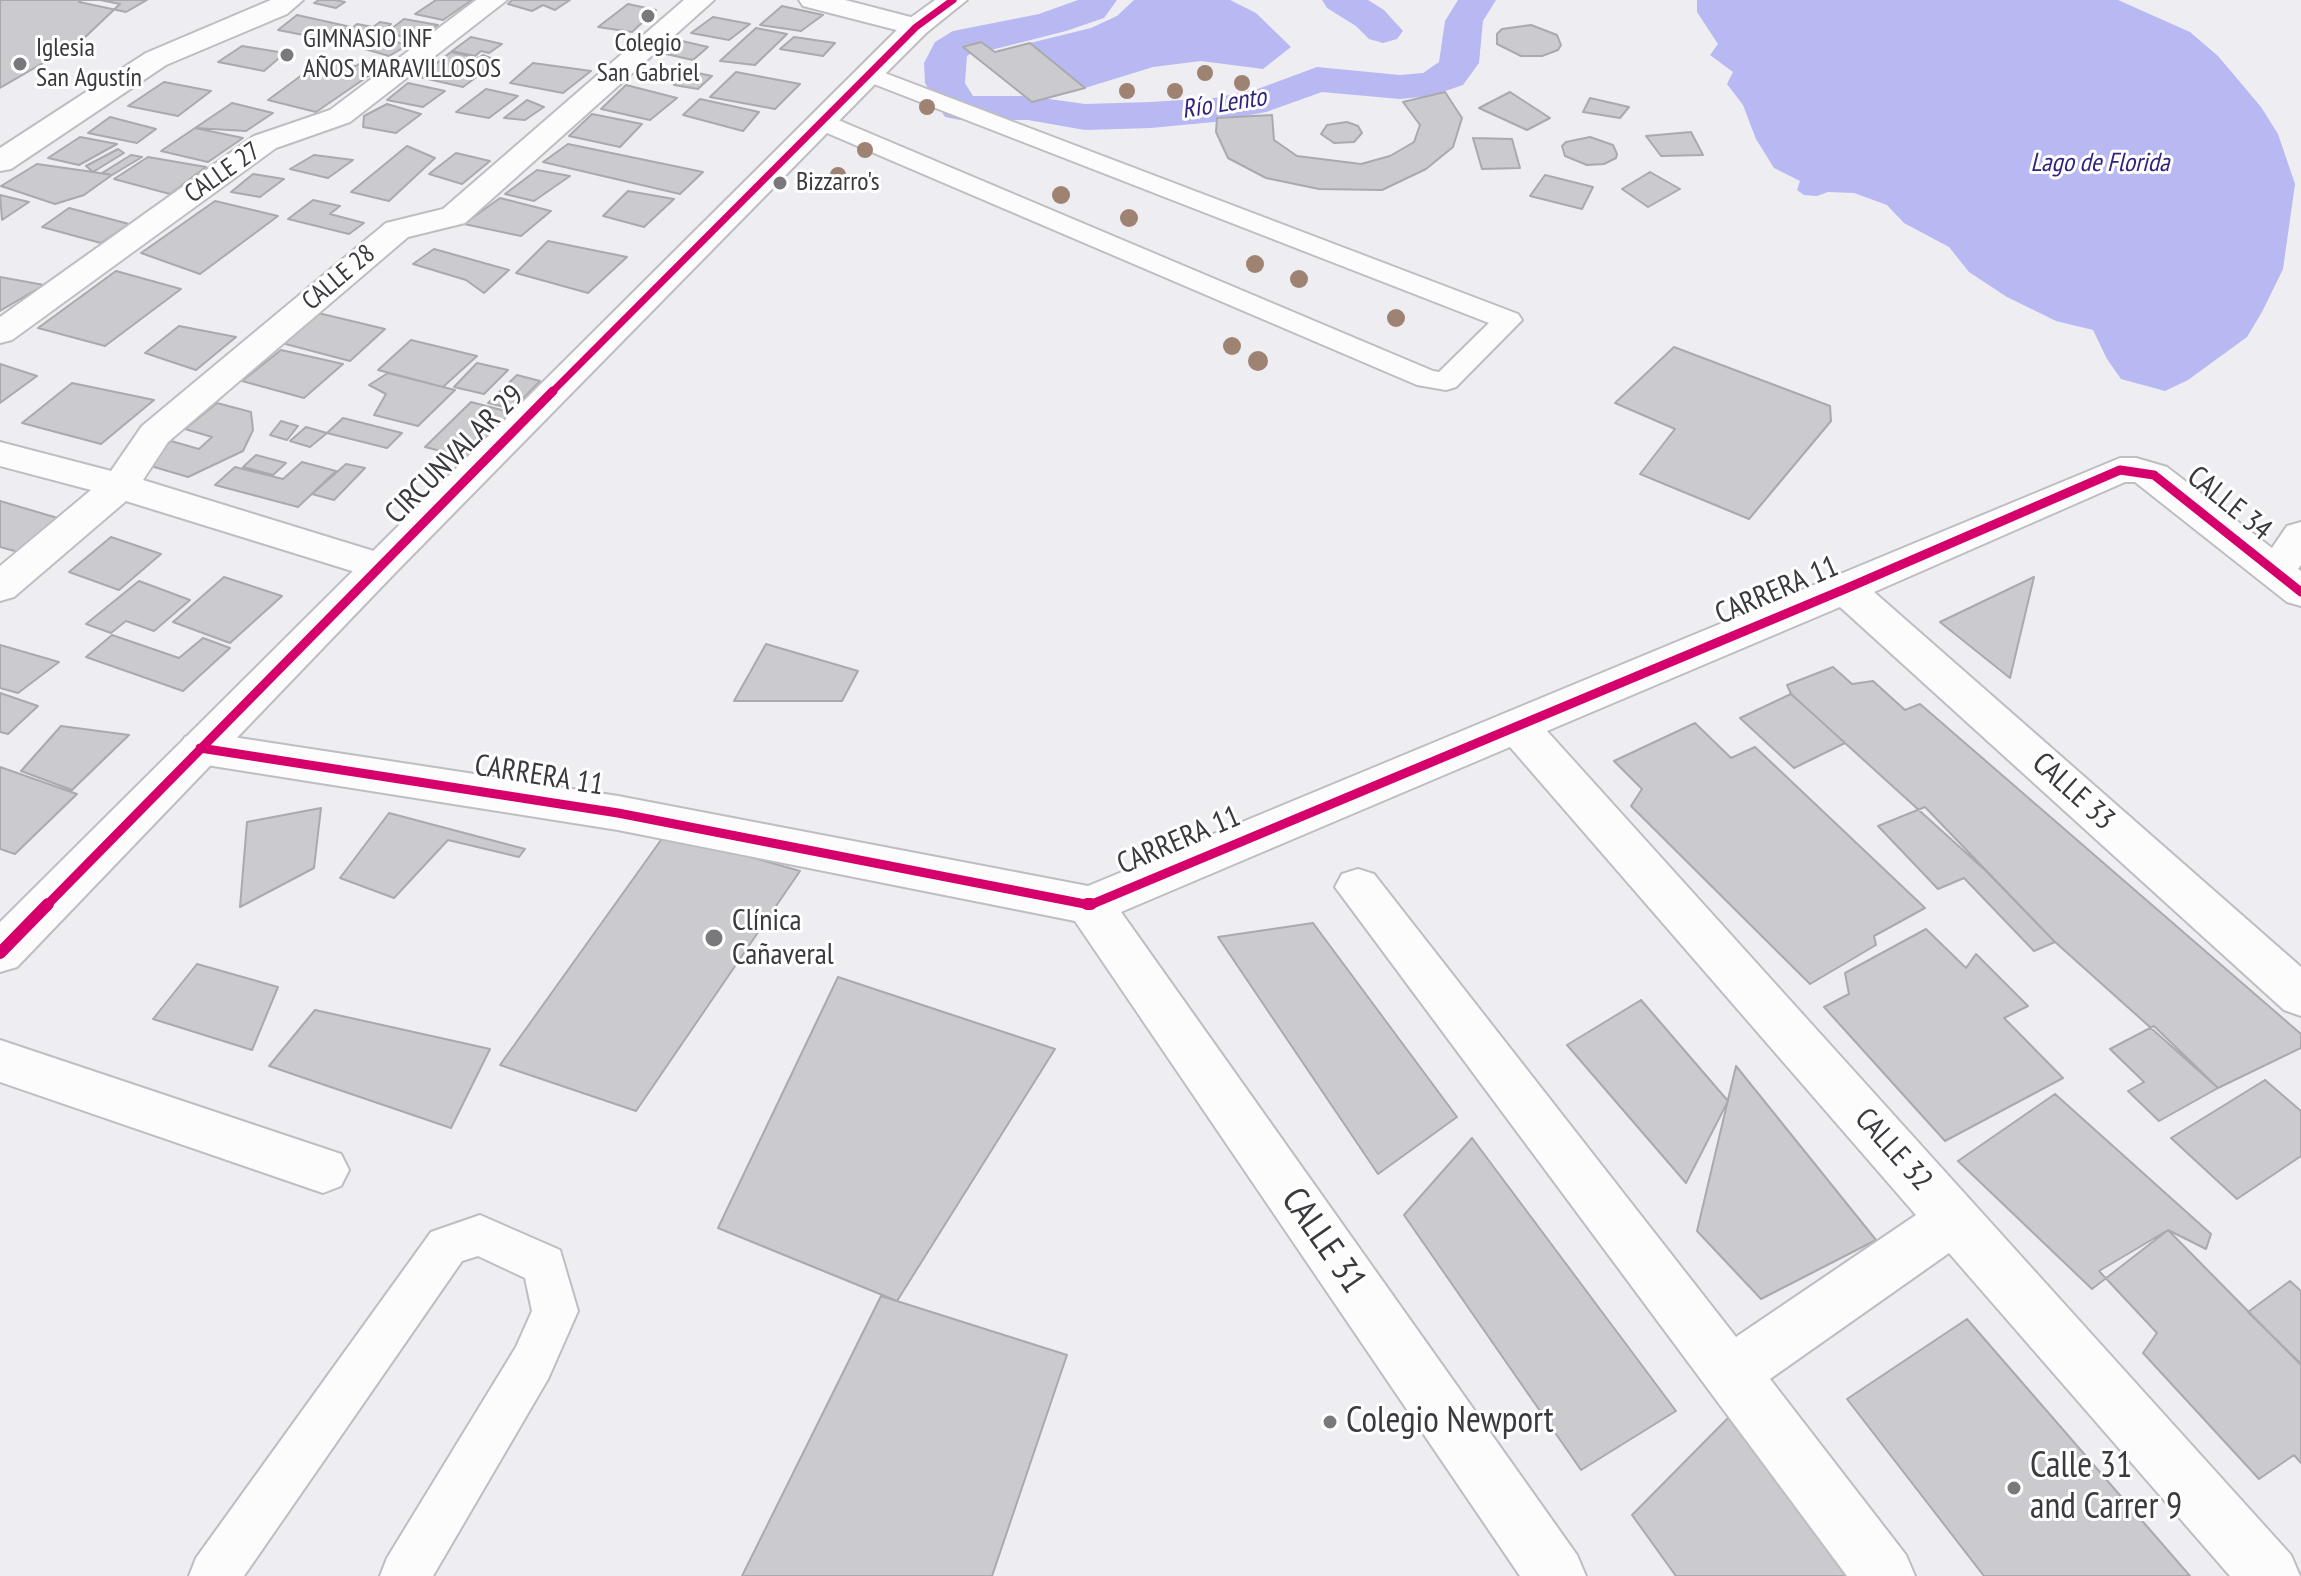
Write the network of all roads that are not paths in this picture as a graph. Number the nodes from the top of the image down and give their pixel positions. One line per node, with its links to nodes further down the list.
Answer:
1 (289, 0): 9 (street)
2 (493, 0): 10 (street, CALLE 27)
3 (700, 0): 13 (street, CALLE 28)
4 (813, 0): 6 (street)
5 (953, 0): 6 (street, CIRCUNVALAR 29)
6 (916, 27): 7 (street, CIRCUNVALAR 29)
7 (869, 74): 8 (street, CIRCUNVALAR 29); 8 (lane)
8 (822, 122): 15 (street, CIRCUNVALAR 29)
9 (0, 162)
10 (0, 333)
11 (0, 454): 13 (street)
12 (2120, 470): 16 (street, CALLE 34); 18 (street, CARRERA 11)
13 (120, 486): 15 (street); 17 (street, CALLE 28)
14 (2301, 535): 16 (street)
15 (379, 566): 20 (street, CIRCUNVALAR 29)
16 (2289, 582)
17 (0, 587)
18 (1845, 589): 19 (street, CARRERA 11); 24 (street, CALLE 33)
19 (1516, 725): 22 (street, CARRERA 11); 27 (street, CALLE 32)
20 (200, 748): 22 (street, CARRERA 11); 23 (street, CIRCUNVALAR 29)
21 (1358, 887): 28 (street)
22 (1090, 905): 31 (street, CALLE 31)
23 (0, 953)
24 (2301, 996)
25 (0, 1061): 26 (street)
26 (323, 1170)
27 (1954, 1219): 28 (street); 33 (street, CALLE 32)
28 (1730, 1374): 32 (street)
29 (214, 1576): 30 (lane)
30 (405, 1576)
31 (1556, 1576)
32 (1885, 1576)
33 (2270, 1576)

